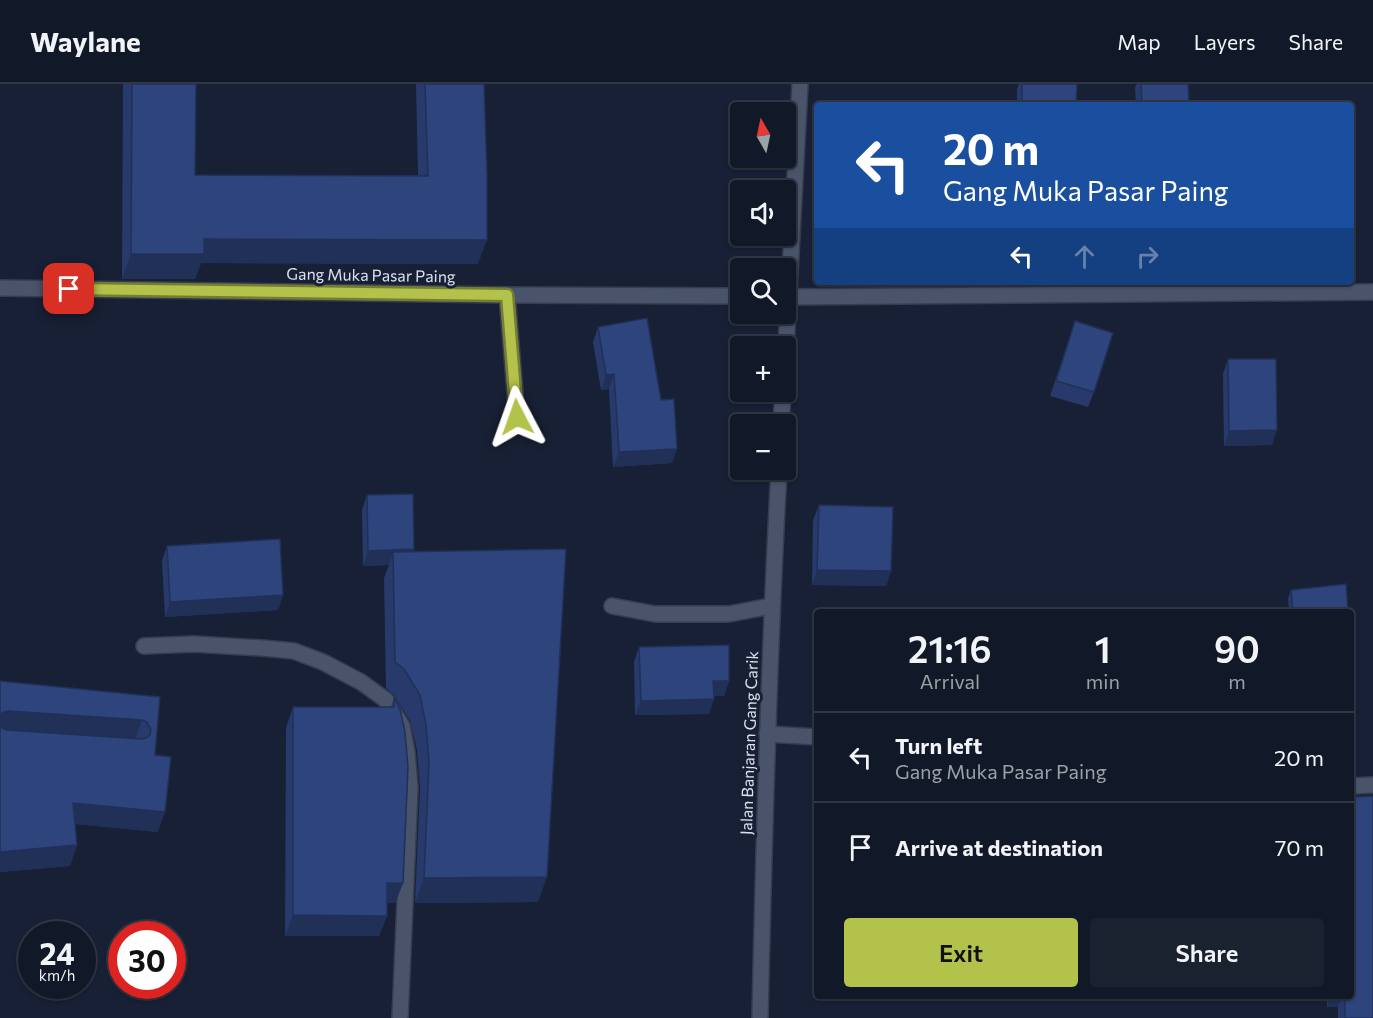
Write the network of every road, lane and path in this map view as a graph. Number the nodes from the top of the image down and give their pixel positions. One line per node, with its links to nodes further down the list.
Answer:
1 (800, 84): 2 (street)
2 (790, 258)
3 (0, 288): 5 (street, Gang Muka Pasar Paing)
4 (1373, 292): 7 (street)
5 (507, 295): 6 (street, Gang Muka Pasar Paing); 8 (street)
6 (730, 296)
7 (796, 297)
8 (517, 417)
9 (778, 480): 11 (street, Jalan Banjaran Gang Carik)
10 (612, 606): 11 (street)
11 (771, 606): 13 (street, Jalan Banjaran Gang Carik)
12 (144, 646): 17 (street)
13 (767, 734): 14 (street); 18 (street, Jalan Banjaran Gang Carik)
14 (814, 737)
15 (1373, 785): 16 (street)
16 (1354, 786)
17 (400, 1018)
18 (760, 1018)

